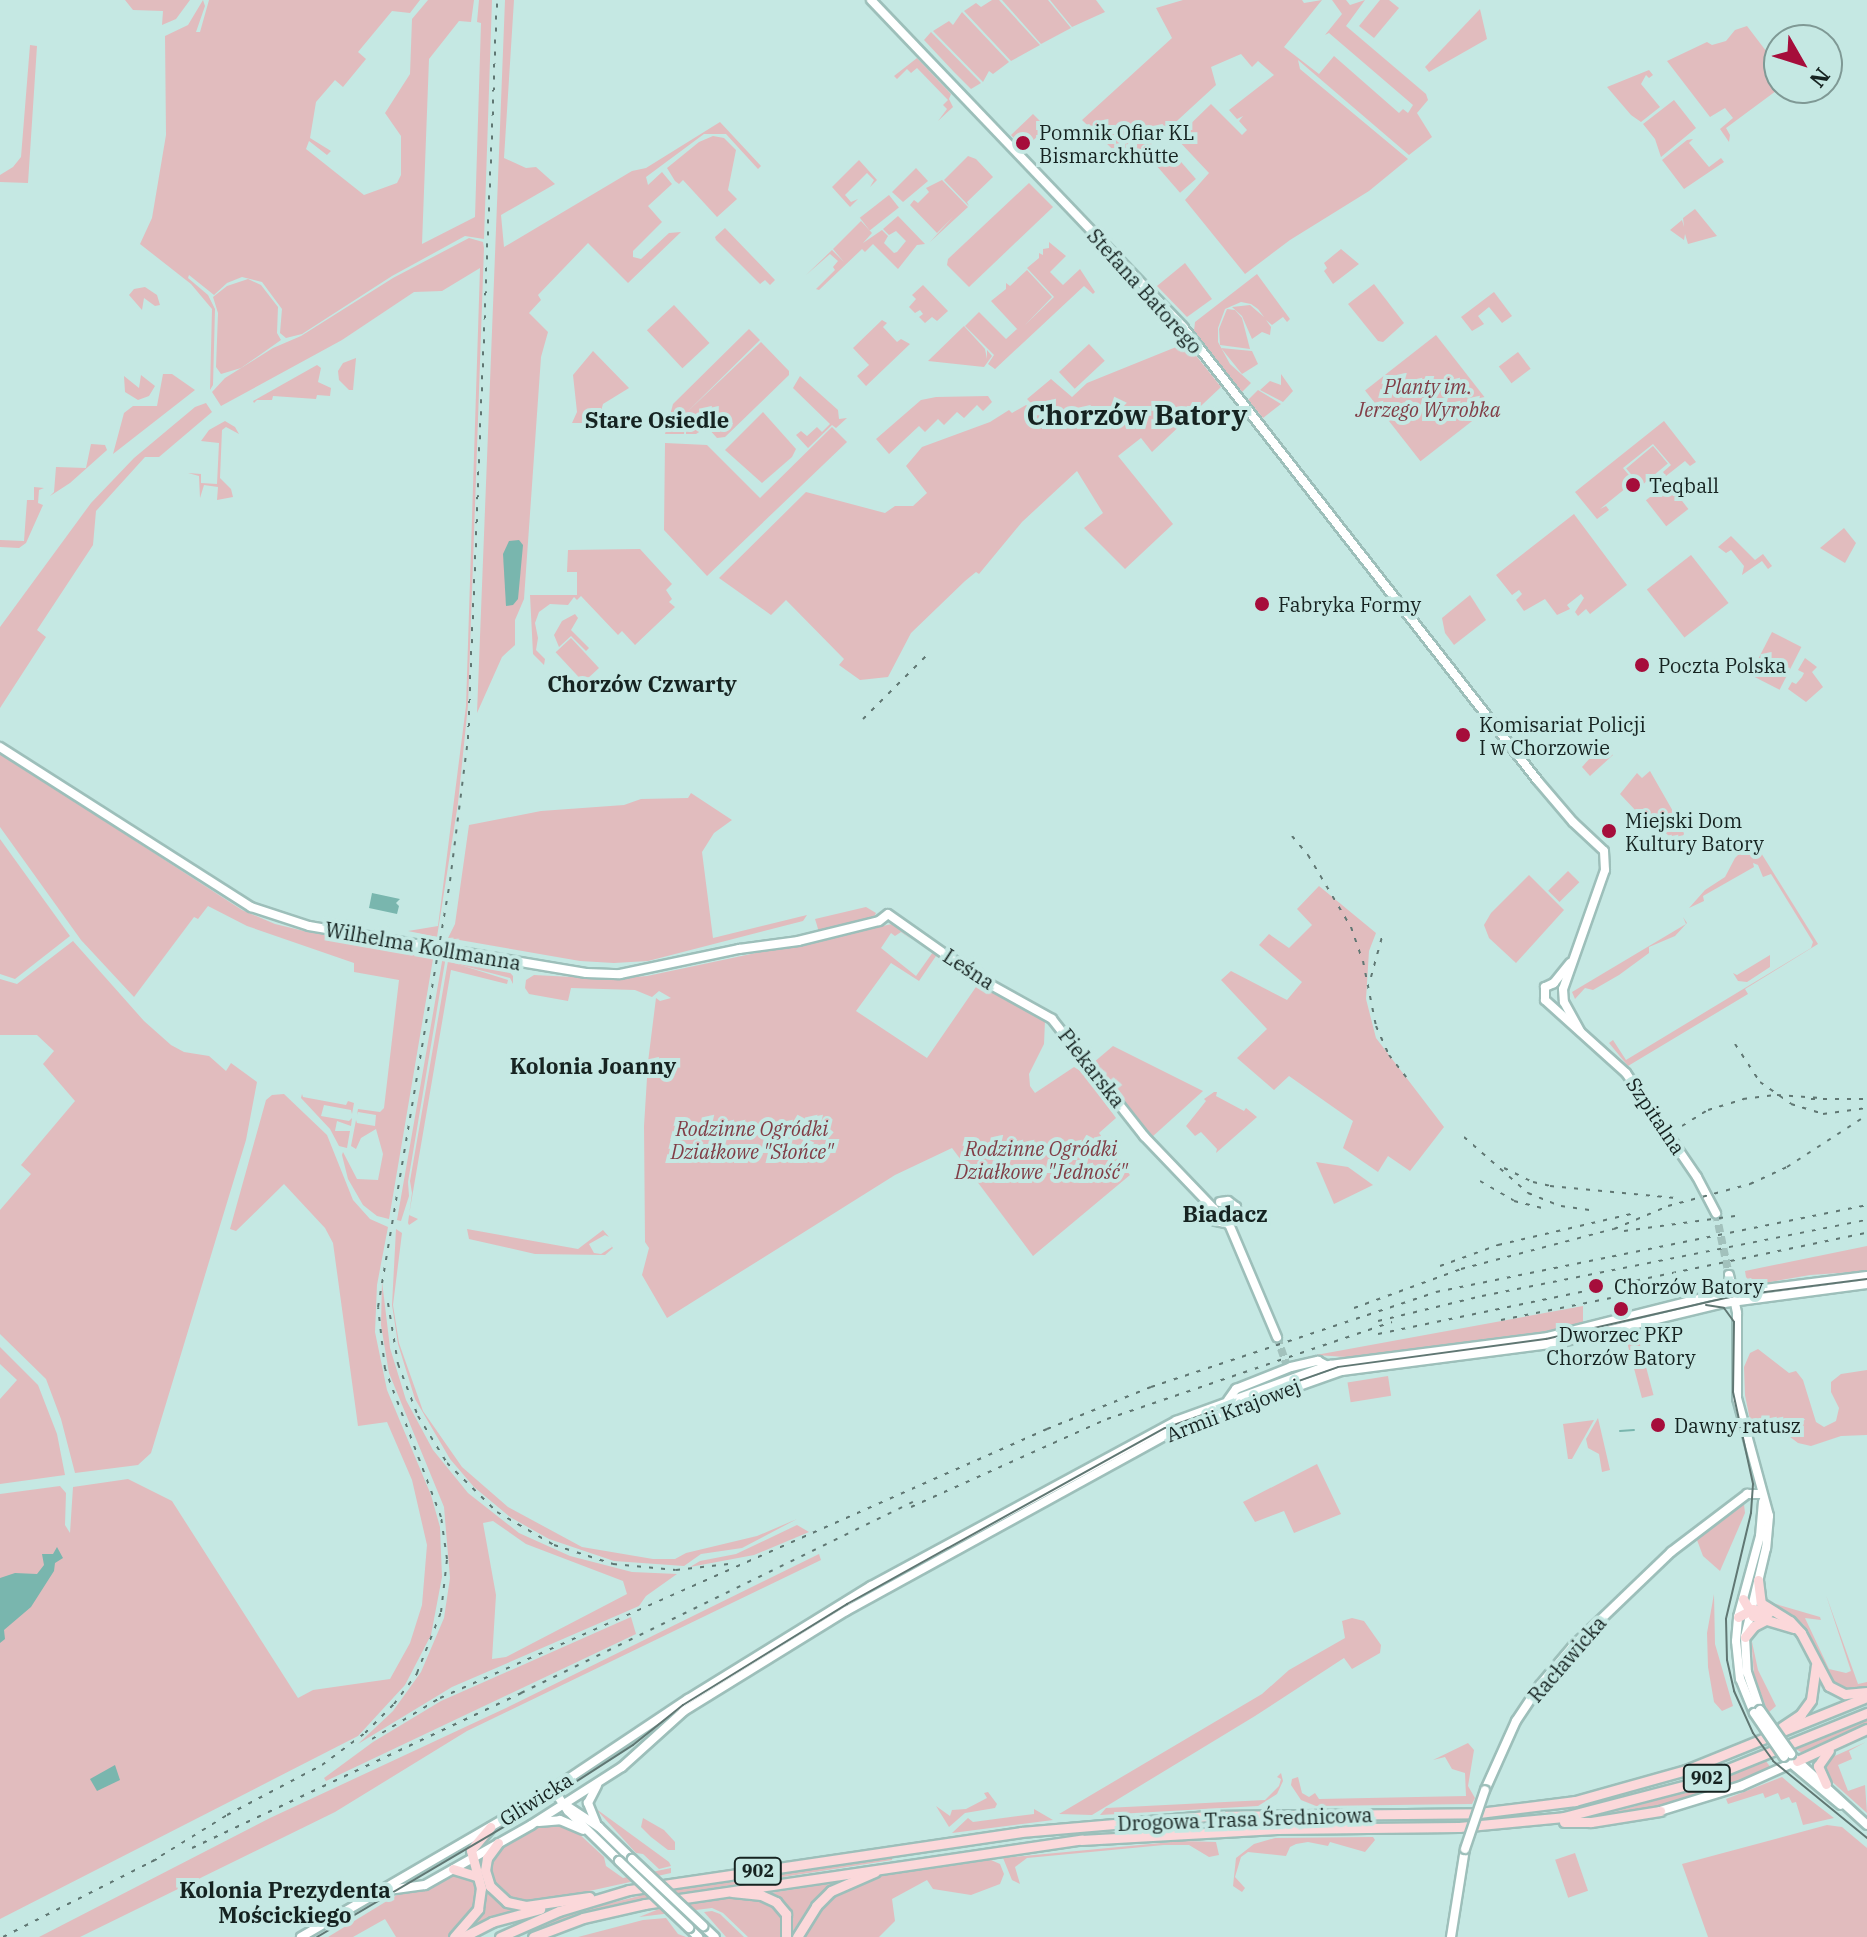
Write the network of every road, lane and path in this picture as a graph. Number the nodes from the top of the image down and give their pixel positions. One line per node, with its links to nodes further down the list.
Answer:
1 (871, 0): 4 (street, Stefana Batorego)
2 (0, 747): 3 (street, Wilhelma Kollmanna, bridge)
3 (888, 914): 9 (street, Leśna)
4 (1571, 962): 5 (street); 6 (street)
5 (1554, 983): 6 (street); 8 (street)
6 (1563, 989): 7 (street)
7 (1563, 1000): 8 (street); 10 (street, Szpitalna)
8 (1553, 1005): 10 (street, Szpitalna)
9 (1052, 1019): 11 (street, Piekarska)
10 (1580, 1031): 12 (street, Szpitalna)
11 (1217, 1205): 13 (street); 13 (street)
12 (1716, 1213)
13 (1229, 1224): 19 (street)
14 (1729, 1275): 18 (street)
15 (1867, 1276): 16 (street, Armii Krajowej)
16 (1847, 1283): 17 (street, Armii Krajowej); 18 (street, Armii Krajowej)
17 (1867, 1284)
18 (1734, 1297): 20 (street, Armii Krajowej); 22 (street)
19 (1277, 1337)
20 (1327, 1370): 21 (street, Armii Krajowej); 21 (street)
21 (1230, 1405): 24 (street, Armii Krajowej)
22 (1762, 1496): 23 (street); 25 (street); 73 (street, Racławicka, bridge)
23 (1758, 1580): 26 (street); 27 (main road)
24 (859, 1598): 34 (street, Armii Krajowej); 37 (street, Armii Krajowej)
25 (1743, 1599): 26 (main road); 28 (street)
26 (1749, 1610): 27 (main road); 28 (main road); 29 (main road); 31 (street)
27 (1776, 1614): 30 (main road)
28 (1738, 1617): 35 (street)
29 (1767, 1620): 30 (main road); 31 (main road)
30 (1797, 1629): 32 (main road)
31 (1745, 1637): 35 (street)
32 (1816, 1665): 33 (main road); 39 (main road)
33 (1867, 1695): 39 (main road, Drogowa Trasa Średnicowa / 902)
34 (688, 1699): 44 (street, Gliwicka)
35 (1757, 1711): 41 (street, bridge)
36 (1867, 1713): 47 (main road, Drogowa Trasa Średnicowa / 902)
37 (668, 1725): 42 (street, Gliwicka)
38 (1867, 1729): 40 (main road)
39 (1764, 1739): 60 (main road, Drogowa Trasa Średnicowa / 902)
40 (1831, 1747): 41 (main road); 43 (main road)
41 (1791, 1759): 43 (street); 46 (street); 48 (street)
42 (603, 1780): 45 (street, Gliwicka); 51 (street)
43 (1826, 1784): 48 (street)
44 (553, 1789): 45 (street); 50 (street, Gliwicka)
45 (563, 1804): 49 (street, Gliwicka); 51 (street); 52 (street)
46 (1660, 1811): 47 (main road)
47 (1540, 1821): 55 (main road, Drogowa Trasa Średnicowa / 902)
48 (1863, 1822)
49 (531, 1825): 52 (street); 53 (street, Gliwicka)
50 (490, 1827): 54 (main road); 58 (street, Gliwicka)
51 (599, 1827): 70 (street, bridge)
52 (597, 1841): 69 (street, bridge)
53 (498, 1843): 54 (street, Gliwicka); 61 (main road)
54 (471, 1859): 56 (street, Gliwicka); 57 (main road)
55 (889, 1866): 59 (main road, Drogowa Trasa Średnicowa / 902); 72 (main road)
56 (453, 1869): 57 (main road); 58 (street, Gliwicka)
57 (477, 1877): 64 (main road)
58 (380, 1891): 63 (street, Gliwicka)
59 (725, 1891): 62 (main road, Drogowa Trasa Średnicowa / 902); 71 (main road)
60 (609, 1895): 61 (main road); 66 (main road, 902)
61 (554, 1903): 65 (main road)
62 (583, 1918): 67 (main road, 902); 68 (main road)
63 (301, 1937)
64 (454, 1937)
65 (463, 1937)
66 (500, 1937)
67 (533, 1937)
68 (548, 1937)
69 (698, 1937)
70 (715, 1937)
71 (786, 1937)
72 (797, 1937)
73 (1451, 1937)

